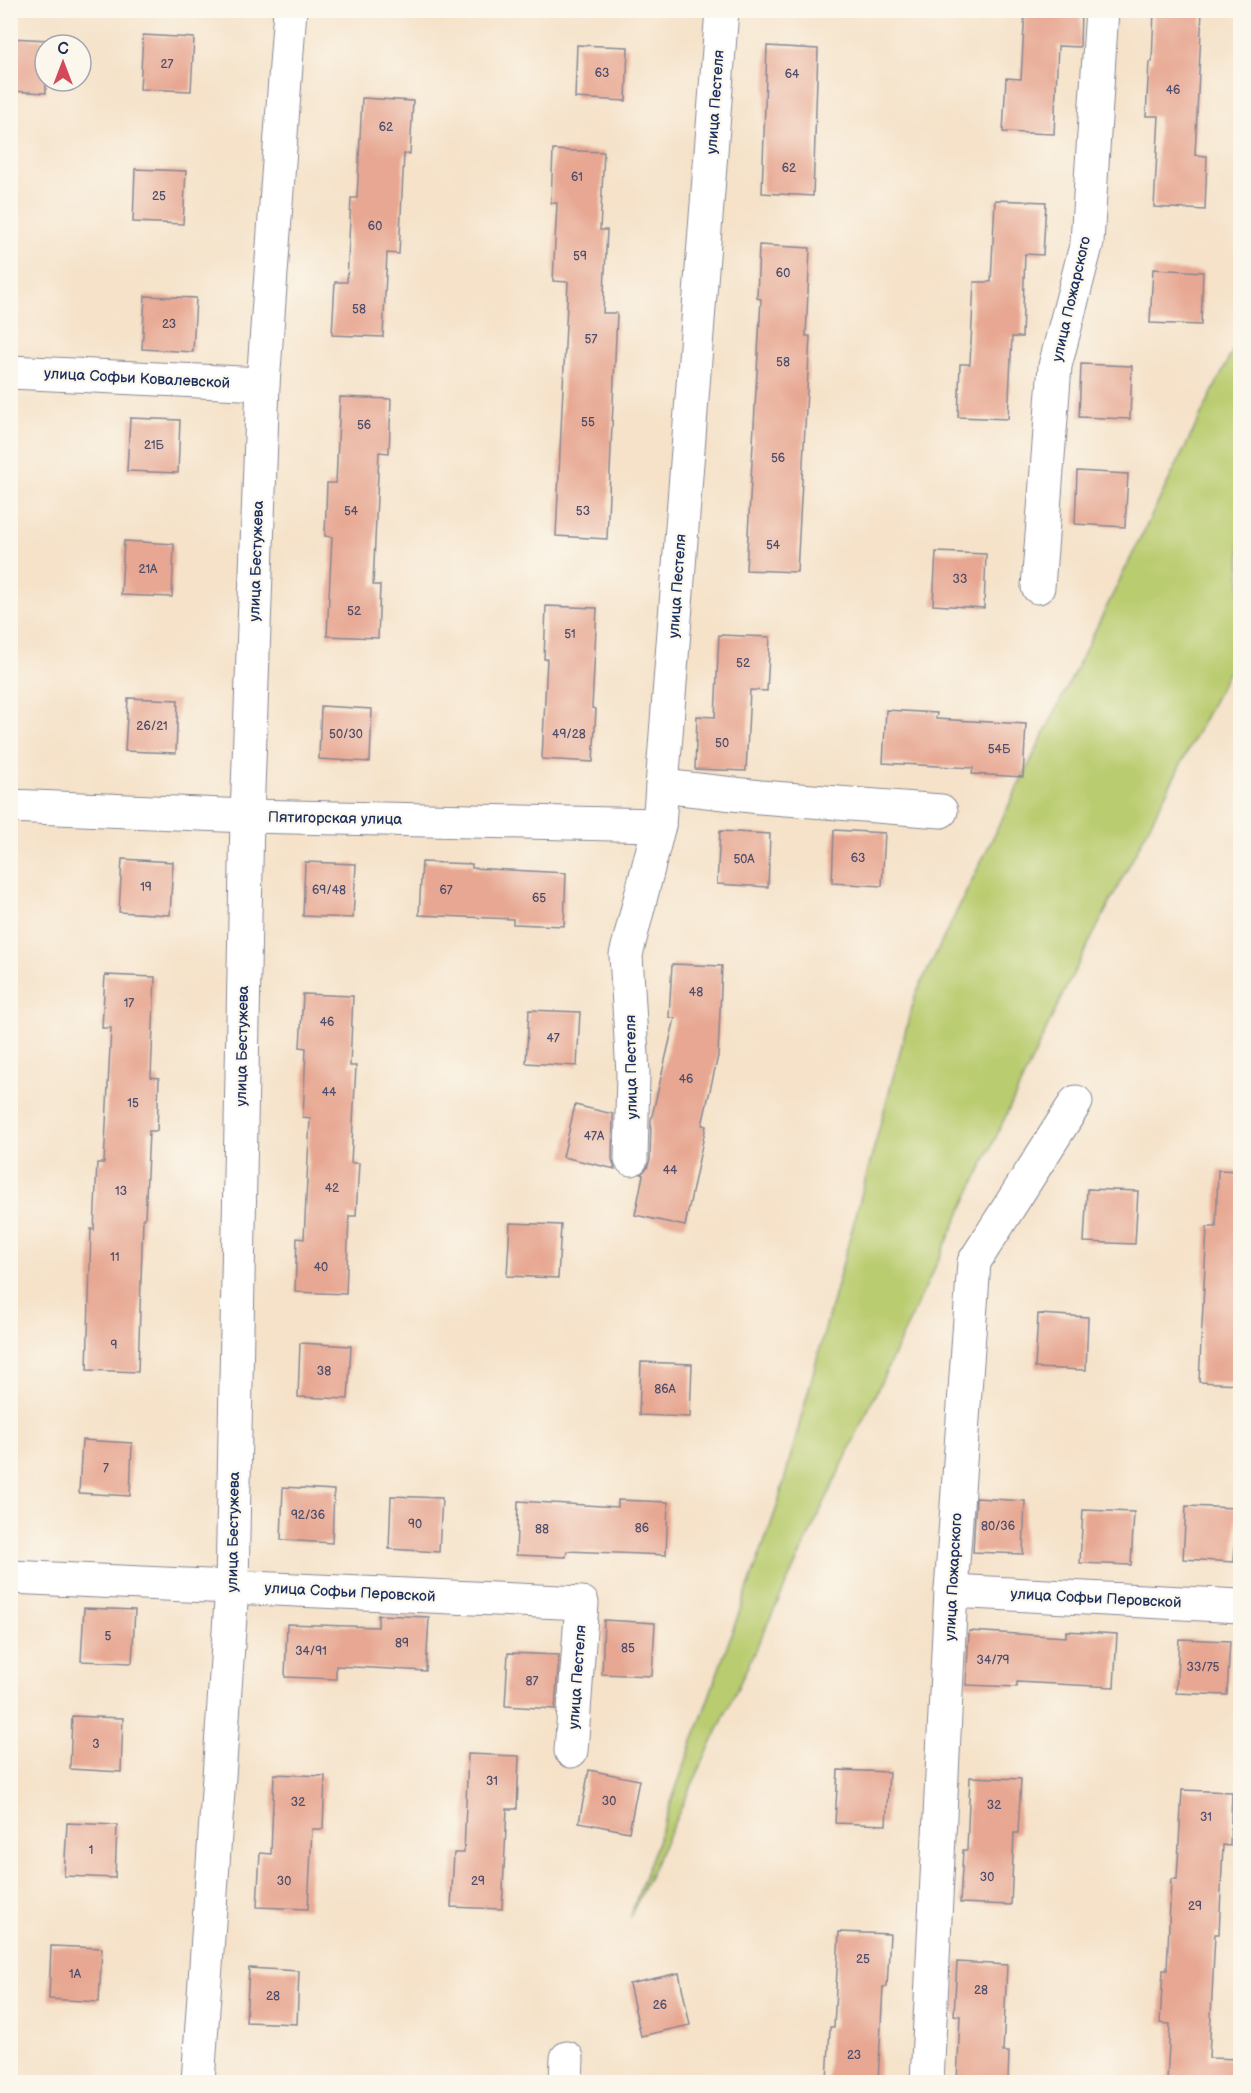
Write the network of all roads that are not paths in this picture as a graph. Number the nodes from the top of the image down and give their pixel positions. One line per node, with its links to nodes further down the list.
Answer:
1 (290, 10): 5 (street, улица Бестужева)
2 (722, 10): 7 (street, улица Пестеля)
3 (1102, 10): 6 (street, улица Пожарского)
4 (10, 372): 5 (street, улица Софьи Ковалевской)
5 (263, 384): 10 (street, улица Бестужева)
6 (1038, 588)
7 (662, 786): 9 (street); 11 (street, улица Пестеля)
8 (10, 806): 10 (street, Пятигорская улица)
9 (941, 811)
10 (247, 816): 11 (street, Пятигорская улица); 15 (street, улица Бестужева)
11 (659, 825): 13 (street, улица Пестеля)
12 (1077, 1102): 16 (street, улица Пожарского)
13 (630, 1158)
14 (10, 1576): 15 (street, улица Софьи Перовской)
15 (232, 1587): 17 (street, улица Софьи Перовской); 20 (street, улица Бестужева)
16 (951, 1591): 18 (street, улица Софьи Перовской); 21 (street, улица Пожарского)
17 (582, 1603): 19 (street, улица Пестеля)
18 (1240, 1606)
19 (571, 1751)
20 (198, 2082)
21 (927, 2082)

